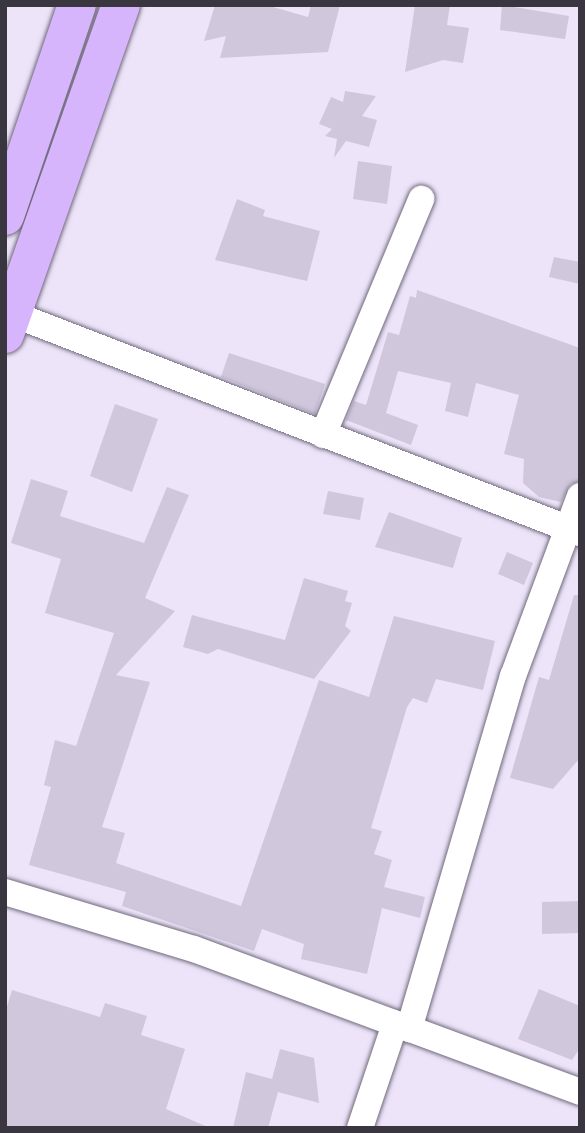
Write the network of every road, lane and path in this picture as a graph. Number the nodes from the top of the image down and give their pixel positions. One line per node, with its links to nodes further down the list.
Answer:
1 (77, 5): 4 (main road)
2 (121, 5): 5 (main road)
3 (421, 199): 6 (street)
4 (5, 216)
5 (8, 320): 6 (street)
6 (323, 435): 8 (street)
7 (580, 496): 8 (street)
8 (572, 530): 10 (street)
9 (5, 892): 10 (street)
10 (402, 1026): 11 (street); 12 (street)
11 (580, 1093)
12 (360, 1128)

